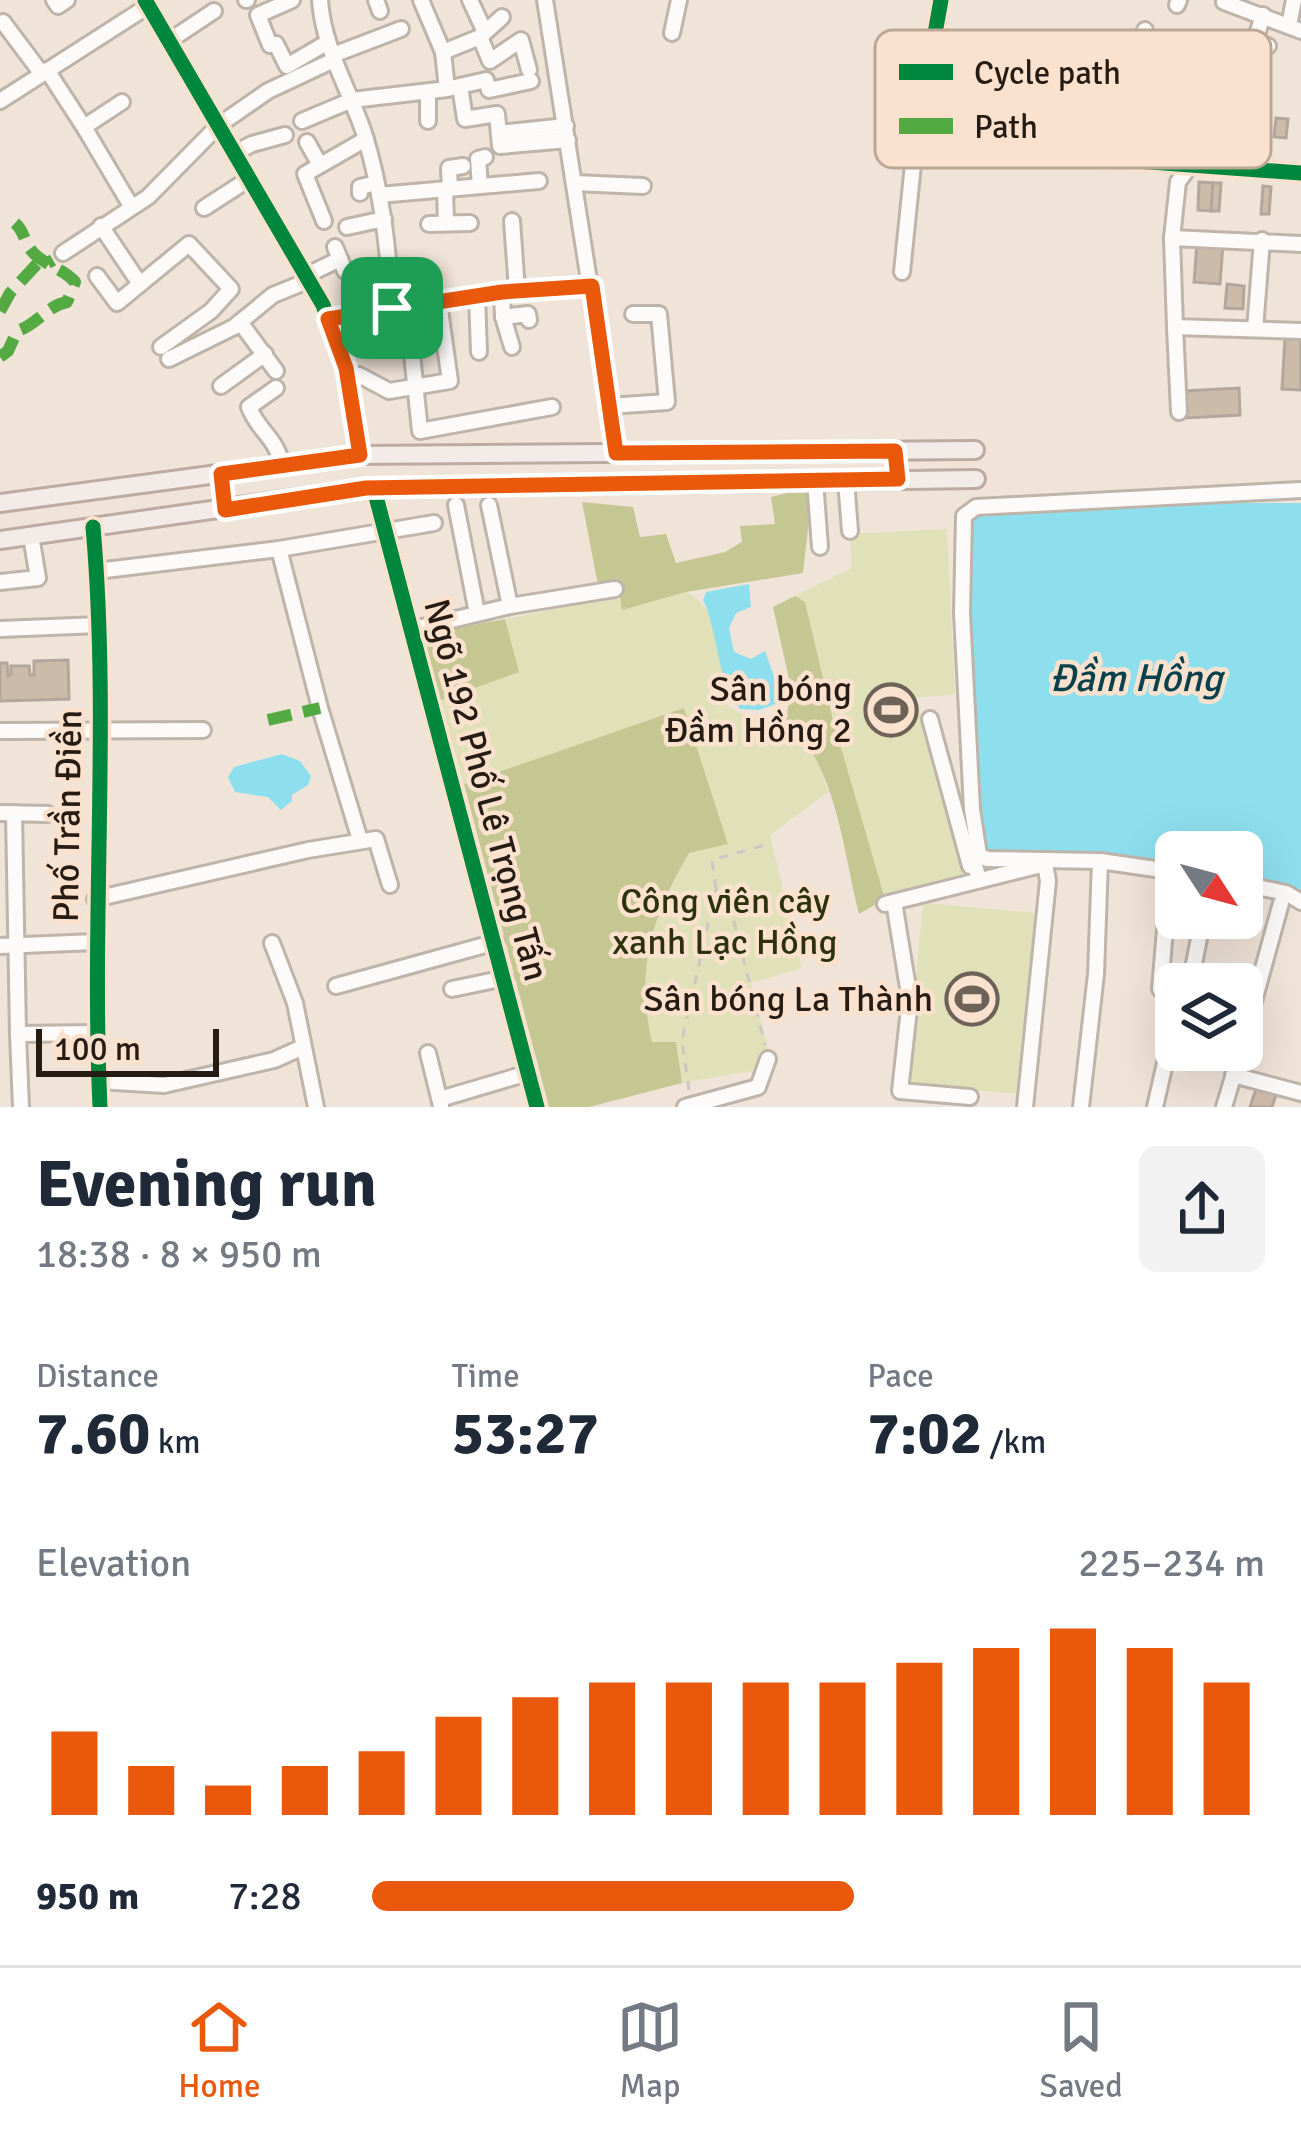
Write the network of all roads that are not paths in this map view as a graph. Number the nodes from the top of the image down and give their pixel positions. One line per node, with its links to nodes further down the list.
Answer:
1 (54, 0): 2 (street)
2 (67, 0)
3 (292, 0): 24 (street)
4 (320, 0): 24 (street)
5 (421, 0): 25 (street)
6 (470, 0): 21 (street)
7 (545, 0): 36 (street)
8 (679, 0): 22 (street)
9 (941, 0): 19 (street)
10 (1294, 0): 18 (street)
11 (1224, 2): 14 (street)
12 (147, 3): 23 (street); 26 (street)
13 (214, 11): 23 (street)
14 (1263, 15): 18 (street); 20 (street)
15 (502, 17): 21 (street)
16 (3, 22): 26 (street)
17 (401, 29): 24 (street)
18 (1295, 29)
19 (936, 30)
20 (1258, 30)
21 (482, 33): 25 (street); 27 (street)
22 (672, 33)
23 (169, 41): 34 (street)
24 (332, 52): 29 (street); 34 (street)
25 (443, 52): 27 (street)
26 (45, 72): 30 (street); 35 (street)
27 (454, 88): 28 (street); 36 (street)
28 (428, 92): 29 (street); 33 (street)
29 (352, 100): 32 (street); 38 (street)
30 (0, 101)
31 (122, 102): 35 (street)
32 (302, 121)
33 (428, 121)
34 (219, 125): 40 (street); 54 (street)
35 (84, 127): 54 (street)
36 (567, 133): 49 (street)
37 (285, 135): 40 (street)
38 (366, 139): 41 (street); 52 (street)
39 (307, 142): 41 (street)
40 (235, 154): 47 (street)
41 (320, 165): 57 (street)
42 (913, 168): 69 (street)
43 (1188, 168): 64 (street)
44 (1208, 168): 46 (street)
45 (475, 170): 48 (street); 51 (street); 51 (street)
46 (1301, 173)
47 (249, 178): 55 (street); 71 (street)
48 (539, 181)
49 (574, 183): 50 (street); 73 (street)
50 (643, 186)
51 (447, 188): 52 (street); 59 (street)
52 (378, 189): 53 (street); 56 (street)
53 (360, 194)
54 (131, 206): 62 (street)
55 (204, 208)
56 (384, 219): 63 (street); 77 (street)
57 (324, 221)
58 (512, 221): 74 (street)
59 (446, 223): 60 (street); 61 (street)
60 (470, 223)
61 (429, 224)
62 (101, 226): 67 (street); 72 (street)
63 (347, 227)
64 (1172, 238): 65 (street); 83 (street)
65 (1262, 241): 66 (street); 84 (street)
66 (1301, 244)
67 (63, 253)
68 (340, 259): 71 (street)
69 (902, 272)
70 (98, 276): 72 (street)
71 (308, 278): 80 (street); 82 (street)
72 (140, 284): 82 (street)
73 (592, 286): 74 (street); 95 (street)
74 (509, 291): 75 (street); 79 (street)
75 (477, 296): 76 (street); 88 (street)
76 (439, 303): 77 (street); 94 (street)
77 (392, 308): 80 (street)
78 (633, 314): 95 (street)
79 (503, 316): 81 (street); 87 (street)
80 (328, 319): 91 (street)
81 (530, 320)
82 (240, 322): 89 (street)
83 (1174, 327): 84 (street); 97 (street)
84 (1255, 329): 85 (street)
85 (1301, 332)
86 (410, 335): 94 (street)
87 (514, 347)
88 (478, 352)
89 (265, 355): 90 (street); 92 (street)
90 (277, 370)
91 (348, 376): 94 (street); 102 (street)
92 (221, 386)
93 (276, 388): 103 (street)
94 (415, 388): 96 (street)
95 (609, 406): 100 (street)
96 (552, 407)
97 (1179, 412)
98 (975, 450): 99 (main road)
99 (895, 451): 100 (main road); 105 (main road)
100 (616, 453): 101 (main road)
101 (544, 454): 102 (main road); 110 (main road)
102 (360, 455): 103 (main road)
103 (283, 465): 104 (main road)
104 (221, 474): 112 (main road); 115 (main road)
105 (898, 479): 106 (main road); 107 (main road)
106 (976, 479)
107 (846, 480): 108 (main road); 119 (street)
108 (815, 481): 110 (main road); 122 (street)
109 (374, 488): 110 (main road); 115 (main road); 118 (street, Ngõ 192 Phố Lê Trọng Tấn)
110 (545, 488)
111 (1301, 490): 140 (street)
112 (0, 503)
113 (456, 505): 128 (street)
114 (489, 506): 127 (street)
115 (225, 510): 117 (main road)
116 (434, 523): 118 (street)
117 (92, 527): 120 (main road); 124 (street, Phố Trần Điền)
118 (386, 531): 123 (street); 131 (street, Ngõ 192 Phố Lê Trọng Tấn)
119 (850, 532)
120 (31, 536): 121 (main road); 125 (street)
121 (0, 540)
122 (820, 547)
123 (279, 549): 124 (street); 138 (street)
124 (97, 571): 129 (street, Phố Trần Điền)
125 (0, 582)
126 (615, 589): 127 (street)
127 (510, 606): 128 (street)
128 (477, 613): 131 (street)
129 (99, 626): 130 (street); 133 (street, Phố Trần Điền)
130 (0, 629)
131 (414, 629): 149 (street, Ngõ 192 Phố Lê Trọng Tấn)
132 (930, 719): 142 (street)
133 (101, 730): 134 (street); 135 (street); 145 (street, Phố Trần Điền)
134 (202, 730)
135 (0, 731)
136 (7, 813): 137 (street); 151 (street)
137 (48, 814)
138 (360, 841): 143 (street); 145 (street)
139 (1100, 860): 140 (street); 141 (street); 175 (street)
140 (1028, 863): 142 (street); 174 (street)
141 (1155, 873)
142 (979, 880): 167 (street)
143 (390, 885)
144 (1263, 888): 146 (street)
145 (95, 899): 148 (street, Phố Trần Điền)
146 (1301, 902)
147 (1281, 903): 152 (street)
148 (95, 942): 151 (street); 156 (street, Phố Trần Điền)
149 (496, 942): 153 (street, Ngõ 192 Phố Lê Trọng Tấn); 154 (street)
150 (272, 943): 158 (street)
151 (8, 945): 157 (street)
152 (1263, 968)
153 (505, 978): 155 (street); 163 (street, Ngõ 192 Phố Lê Trọng Tấn)
154 (336, 986)
155 (452, 989)
156 (98, 1033): 157 (street); 165 (street, Phố Trần Điền)
157 (18, 1034): 170 (street)
158 (303, 1047): 165 (street); 172 (street)
159 (428, 1053): 168 (street)
160 (768, 1059): 169 (street)
161 (1164, 1071): 176 (street)
162 (1234, 1071): 164 (street)
163 (528, 1073): 168 (street); 173 (street, Ngõ 192 Phố Lê Trọng Tấn)
164 (1233, 1075): 166 (street); 177 (street)
165 (99, 1081): 171 (street, Phố Trần Điền)
166 (1301, 1093)
167 (970, 1096)
168 (441, 1103)
169 (688, 1106)
170 (21, 1107)
171 (100, 1107)
172 (316, 1107)
173 (537, 1107)
174 (1025, 1107)
175 (1081, 1107)
176 (1156, 1107)
177 (1224, 1107)

